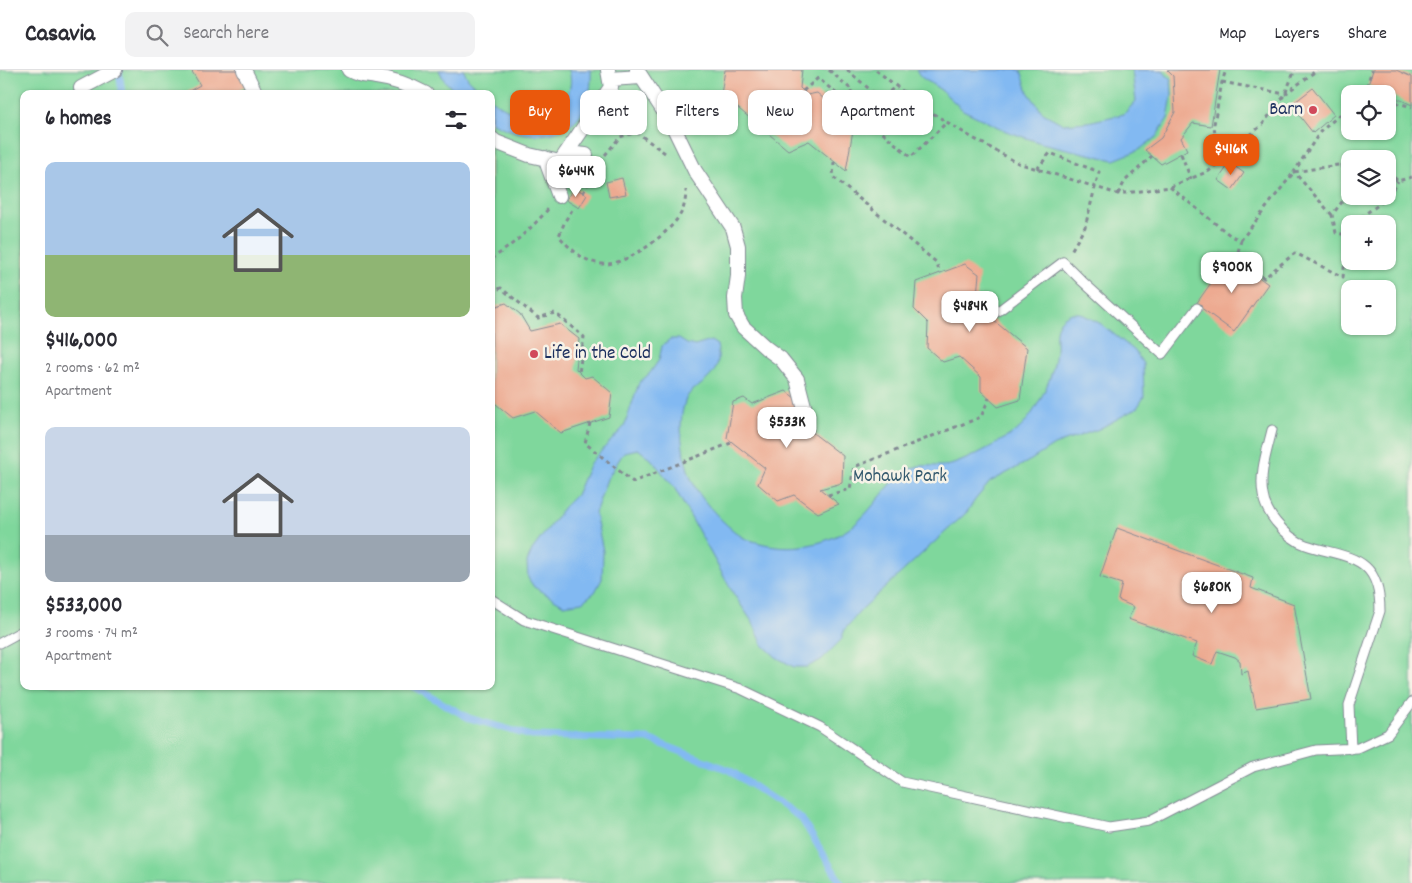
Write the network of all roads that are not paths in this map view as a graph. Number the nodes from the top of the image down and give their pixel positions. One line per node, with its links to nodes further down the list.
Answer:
1 (114, 70): 6 (street)
2 (244, 70): 7 (street)
3 (349, 70): 8 (street)
4 (639, 73): 5 (street); 18 (street)
5 (609, 75): 9 (street)
6 (81, 88)
7 (254, 90)
8 (414, 90)
9 (608, 90)
10 (580, 132): 12 (street)
11 (495, 141): 14 (street)
12 (566, 152): 13 (street); 14 (street)
13 (586, 155)
14 (545, 158): 15 (street)
15 (559, 196)
16 (1197, 308): 17 (lane)
17 (997, 312)
18 (804, 406)
19 (1272, 430): 24 (lane)
20 (495, 602): 24 (lane)
21 (20, 632): 22 (lane)
22 (0, 643)
23 (1412, 702): 24 (lane)
24 (1351, 749)

